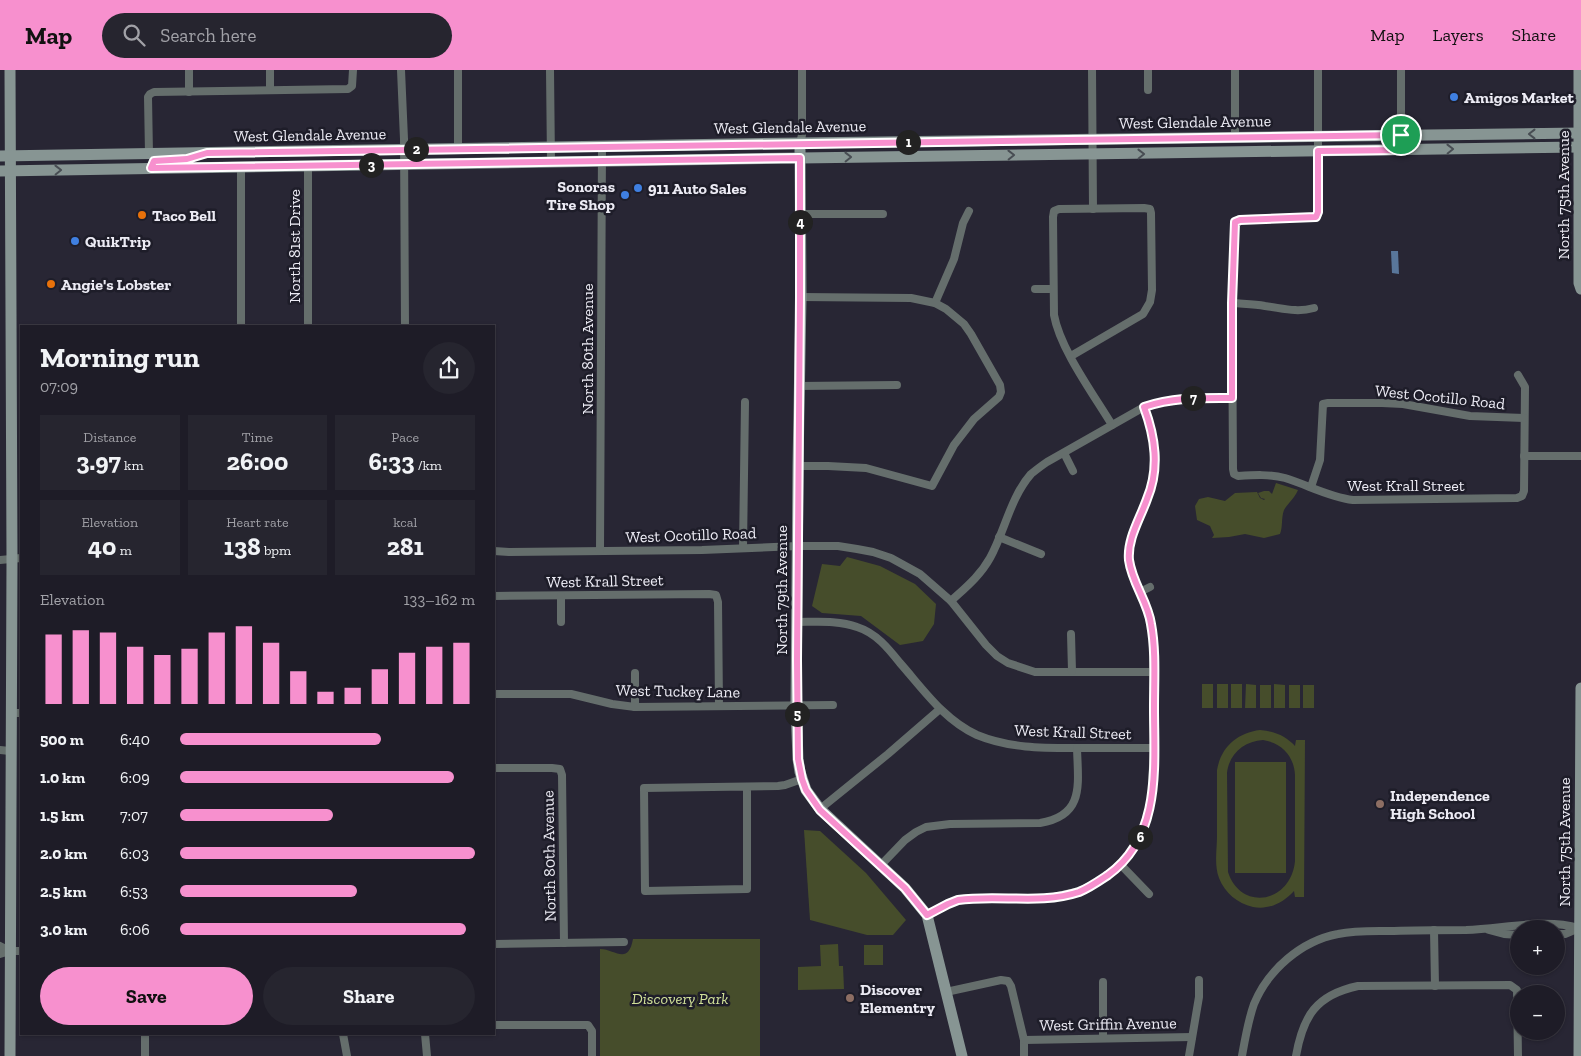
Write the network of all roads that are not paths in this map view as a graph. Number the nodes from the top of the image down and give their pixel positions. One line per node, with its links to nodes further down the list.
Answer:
1 (10, 70): 34 (main road)
2 (189, 70): 17 (street)
3 (270, 70): 15 (street)
4 (353, 70): 15 (street)
5 (401, 70): 28 (street)
6 (458, 70): 27 (street)
7 (550, 70): 25 (street)
8 (802, 70): 23 (street, North 79th Avenue)
9 (1092, 70): 22 (street)
10 (1148, 70): 16 (street)
11 (1235, 70): 21 (street)
12 (1318, 70): 20 (street)
13 (1401, 70): 19 (street)
14 (1580, 70): 18 (main road, North 75th Avenue)
15 (270, 90): 17 (street)
16 (1148, 90)
17 (189, 92): 32 (street)
18 (1580, 133): 19 (main road, West Glendale Avenue, one-way to 19); 26 (main road, North 75th Avenue)
19 (1401, 135): 20 (main road, West Glendale Avenue); 29 (street)
20 (1318, 136): 21 (main road, West Glendale Avenue); 30 (street)
21 (1235, 138): 22 (main road, West Glendale Avenue)
22 (1092, 139): 23 (main road, West Glendale Avenue); 33 (street)
23 (800, 143): 24 (main road, West Glendale Avenue); 35 (main road, North 79th Avenue)
24 (602, 146): 25 (main road, West Glendale Avenue); 36 (street, North 80th Avenue)
25 (550, 147): 27 (main road, West Glendale Avenue); 37 (street)
26 (1580, 147): 29 (main road, West Glendale Avenue, one-way to 26); 49 (main road, North 75th Avenue)
27 (458, 149): 28 (main road, West Glendale Avenue)
28 (404, 150): 31 (main road, West Glendale Avenue); 38 (street)
29 (1401, 150): 30 (main road, West Glendale Avenue)
30 (1318, 151): 33 (main road, West Glendale Avenue, one-way to 30); 52 (street)
31 (207, 153): 32 (main road, West Glendale Avenue); 41 (main road)
32 (149, 154): 34 (main road, West Glendale Avenue)
33 (1092, 154): 35 (main road, West Glendale Avenue, one-way to 33); 43 (street)
34 (5, 156): 42 (main road)
35 (800, 158): 36 (main road, West Glendale Avenue); 45 (main road, North 79th Avenue)
36 (602, 161): 37 (main road, West Glendale Avenue); 78 (street, North 80th Avenue)
37 (550, 162): 38 (main road, West Glendale Avenue)
38 (404, 164): 39 (main road, West Glendale Avenue); 58 (street)
39 (308, 166): 40 (main road, West Glendale Avenue); 57 (street, North 81st Drive)
40 (241, 167): 41 (main road, West Glendale Avenue); 56 (street)
41 (151, 168): 42 (main road, West Glendale Avenue, one-way to 41)
42 (5, 171): 80 (main road)
43 (1093, 208): 48 (street); 54 (street)
44 (969, 211): 51 (street)
45 (800, 214): 46 (street); 50 (main road, North 79th Avenue)
46 (883, 214)
47 (1035, 289): 48 (street)
48 (1053, 289): 59 (street)
49 (1581, 289)
50 (800, 297): 51 (street); 62 (main road, North 79th Avenue)
51 (935, 303): 71 (street)
52 (1232, 303): 53 (street); 63 (street)
53 (1314, 308)
54 (1143, 314): 55 (street); 59 (street)
55 (1151, 320)
56 (241, 325)
57 (308, 325)
58 (405, 325)
59 (1070, 356): 67 (street)
60 (1518, 375): 66 (street)
61 (897, 385): 62 (street)
62 (799, 386): 71 (main road, North 79th Avenue)
63 (1232, 398): 65 (street); 73 (street, West Krall Street)
64 (744, 402): 76 (street)
65 (1144, 407): 67 (street); 82 (street)
66 (1524, 418): 69 (street); 73 (street, West Ocotillo Road)
67 (1112, 425): 68 (street)
68 (1064, 453): 72 (street); 74 (street)
69 (1524, 456): 70 (street); 73 (street, West Krall Street)
70 (1581, 456)
71 (798, 466): 75 (main road, North 79th Avenue)
72 (1073, 471)
73 (1311, 487)
74 (999, 537): 79 (street); 85 (street)
75 (798, 546): 76 (street, West Ocotillo Road); 85 (street, West Ocotillo Road); 87 (main road, North 79th Avenue)
76 (743, 548): 78 (street, West Ocotillo Road)
77 (495, 551): 78 (street, West Ocotillo Road)
78 (600, 551)
79 (1040, 554)
80 (11, 559): 99 (main road)
81 (1150, 587): 82 (street)
82 (1140, 592): 90 (street)
83 (495, 596): 84 (street, West Krall Street)
84 (561, 596): 86 (street); 94 (street, West Krall Street)
85 (950, 601): 89 (street)
86 (561, 622)
87 (797, 622): 95 (main road, North 79th Avenue); 98 (street, West Krall Street)
88 (1071, 634): 89 (street)
89 (1072, 671): 90 (street)
90 (1154, 672): 101 (street)
91 (635, 673): 97 (street)
92 (1581, 688): 103 (main road, North 75th Avenue)
93 (495, 694): 97 (street, West Tuckey Lane)
94 (719, 706): 95 (street, West Tuckey Lane); 97 (street, West Tuckey Lane)
95 (796, 706): 96 (street, West Tuckey Lane); 105 (main road, North 79th Avenue)
96 (833, 706)
97 (635, 707)
98 (940, 709): 100 (street, West Krall Street); 107 (street)
99 (16, 713): 102 (main road)
100 (1078, 748): 101 (street, West Krall Street); 109 (street)
101 (1154, 748): 108 (street)
102 (5, 751): 120 (main road)
103 (1581, 763): 112 (main road, North 75th Avenue)
104 (495, 768): 118 (street, North 80th Avenue)
105 (802, 779): 106 (street); 107 (main road, North 79th Avenue)
106 (747, 787): 106 (street)
107 (820, 810): 109 (main road, North 79th Avenue)
108 (1121, 865): 110 (street); 111 (street)
109 (880, 866): 111 (main road, North 79th Avenue)
110 (1149, 894)
111 (927, 915): 124 (main road, North 79th Avenue)
112 (1579, 928): 113 (street); 116 (street); 143 (main road, North 75th Avenue)
113 (1485, 929): 114 (street); 115 (street)
114 (1434, 930): 123 (street); 140 (street)
115 (1510, 934)
116 (1565, 934)
117 (624, 942): 118 (street)
118 (564, 943): 119 (street)
119 (495, 944)
120 (8, 950): 132 (main road)
121 (1199, 980): 129 (street)
122 (1103, 982): 130 (street)
123 (1435, 986): 141 (street); 142 (street)
124 (946, 992): 131 (street); 137 (main road, North 79th Avenue)
125 (495, 1025): 136 (street)
126 (145, 1035): 133 (street)
127 (343, 1035): 134 (street)
128 (425, 1035): 135 (street)
129 (1192, 1037): 130 (street, West Griffin Avenue); 139 (street)
130 (1103, 1038): 131 (street, West Griffin Avenue)
131 (1024, 1040): 138 (street)
132 (10, 1056)
133 (146, 1056)
134 (347, 1056)
135 (427, 1056)
136 (592, 1056)
137 (962, 1056)
138 (1024, 1056)
139 (1189, 1056)
140 (1242, 1056)
141 (1296, 1056)
142 (1518, 1056)
143 (1579, 1056)

